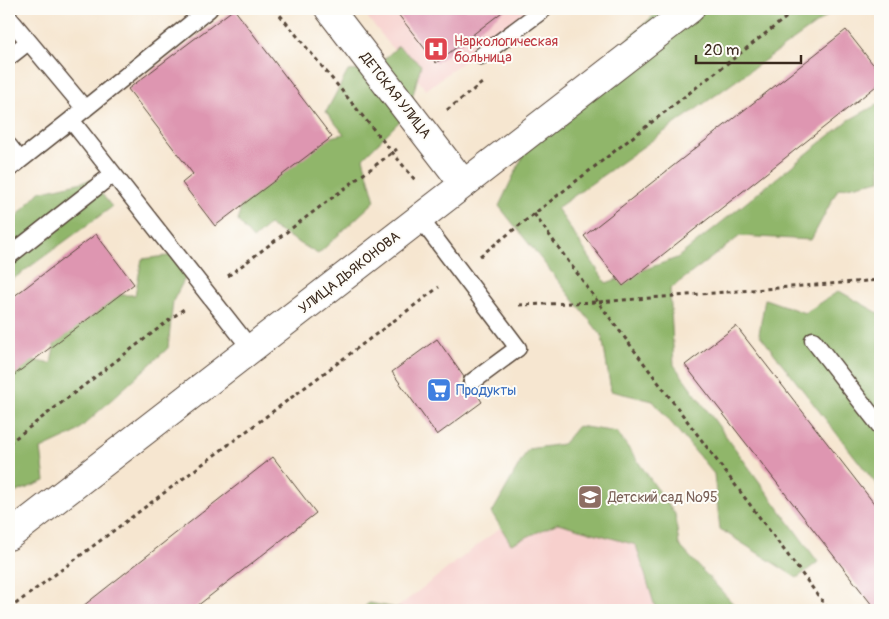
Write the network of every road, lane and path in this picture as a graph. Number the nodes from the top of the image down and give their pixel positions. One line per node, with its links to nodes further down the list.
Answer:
1 (209, 9): 11 (lane)
2 (275, 9): 17 (path)
3 (329, 9): 16 (street, ДЕТСКАЯ УЛИЦА)
4 (544, 9): 9 (lane)
5 (690, 9): 16 (street, УЛИЦА ДЬЯКОНОВА)
6 (797, 9): 18 (path)
7 (9, 18): 8 (lane)
8 (28, 42): 10 (lane); 11 (lane)
9 (481, 56)
10 (9, 57)
11 (85, 109): 12 (lane)
12 (71, 120): 14 (lane); 15 (lane)
13 (9, 146): 14 (lane)
14 (14, 164)
15 (113, 174): 19 (lane); 25 (lane)
16 (463, 182): 17 (street, УЛИЦА ДЬЯКОНОВА)
17 (427, 211): 20 (lane); 25 (street, УЛИЦА ДЬЯКОНОВА)
18 (534, 214): 20 (path); 22 (path)
19 (9, 256)
20 (462, 271): 23 (lane); 29 (path)
21 (880, 280): 22 (path)
22 (598, 302): 23 (path); 30 (path)
23 (487, 306): 26 (lane)
24 (814, 340): 27 (lane)
25 (251, 349): 28 (street, УЛИЦА ДЬЯКОНОВА)
26 (472, 382)
27 (880, 426)
28 (9, 536)
29 (9, 609)
30 (829, 610)

